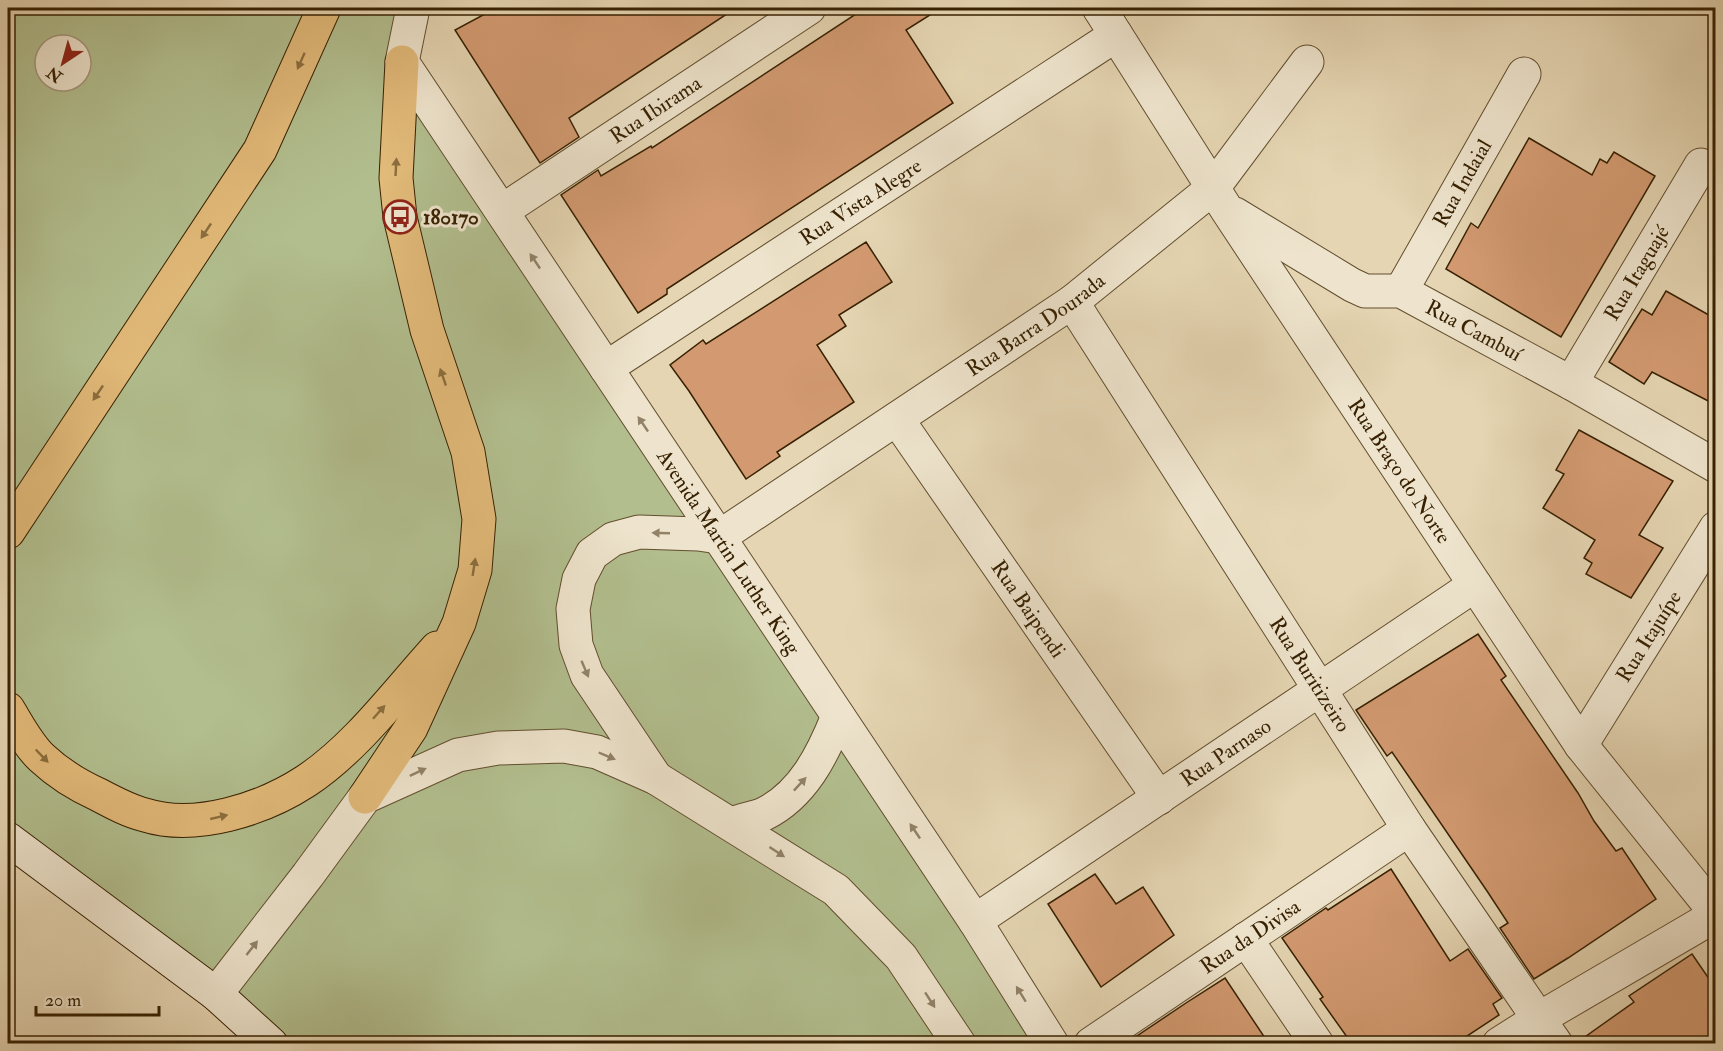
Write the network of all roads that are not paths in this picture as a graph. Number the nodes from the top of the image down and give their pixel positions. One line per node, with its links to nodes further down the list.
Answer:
1 (324, 8): 18 (highway, one-way to 18)
2 (413, 8): 5 (street)
3 (809, 8): 10 (street, Rua Ibirama)
4 (1108, 16): 9 (street, Rua Braço do Norte); 13 (street, Rua Vista Alegre)
5 (402, 62): 10 (street, Avenida Martin Luther King); 21 (highway, one-way to 5)
6 (1308, 62): 9 (street, Rua Barra Dourada)
7 (1524, 74): 11 (street, Rua Indaial)
8 (1701, 165): 14 (street, Rua Itaguajé)
9 (1220, 199): 11 (street, Rua Cambuí); 12 (street, Rua Barra Dourada); 20 (street, Rua Braço do Norte)
10 (502, 211): 13 (street, Avenida Martin Luther King, one-way to 10)
11 (1401, 291): 14 (street, Rua Cambuí)
12 (1072, 302): 15 (street, Rua Barra Dourada); 22 (street, Rua Buritizeiro)
13 (606, 368): 19 (street, Avenida Martin Luther King, one-way to 13)
14 (1572, 383): 16 (street, Rua Cambuí)
15 (897, 419): 19 (street, Rua Barra Dourada); 28 (street, Rua Baipendi)
16 (1716, 466)
17 (1716, 528): 25 (street, Rua Itajuípe)
18 (8, 532)
19 (719, 537): 24 (street, Avenida Martin Luther King); 26 (street, one-way to 26)
20 (1475, 585): 22 (street, Rua Parnaso); 25 (street, Rua Braço do Norte)
21 (459, 623): 23 (highway, one-way to 21); 27 (highway)
22 (1320, 689): 28 (street, Rua Parnaso); 30 (street, Rua Buritizeiro)
23 (8, 709)
24 (838, 716): 29 (street, one-way to 24); 33 (street, Avenida Martin Luther King, one-way to 24)
25 (1581, 745): 32 (street, Rua Braço do Norte)
26 (656, 778): 27 (street, one-way to 26); 29 (street)
27 (365, 797): 35 (street, one-way to 27)
28 (1159, 798): 33 (street, Rua Parnaso)
29 (732, 824): 38 (street, one-way to 38)
30 (1409, 829): 34 (street, Rua da Divisa); 36 (street, Rua Buritizeiro)
31 (8, 839): 35 (street)
32 (1716, 914): 36 (street)
33 (975, 921): 39 (street, Avenida Martin Luther King, one-way to 33)
34 (1246, 939): 40 (street, Rua da Divisa); 41 (street)
35 (216, 994): 37 (street)
36 (1548, 1031): 42 (street)
37 (271, 1044)
38 (959, 1044)
39 (1052, 1044)
40 (1091, 1044)
41 (1317, 1044)
42 (1500, 1044)

